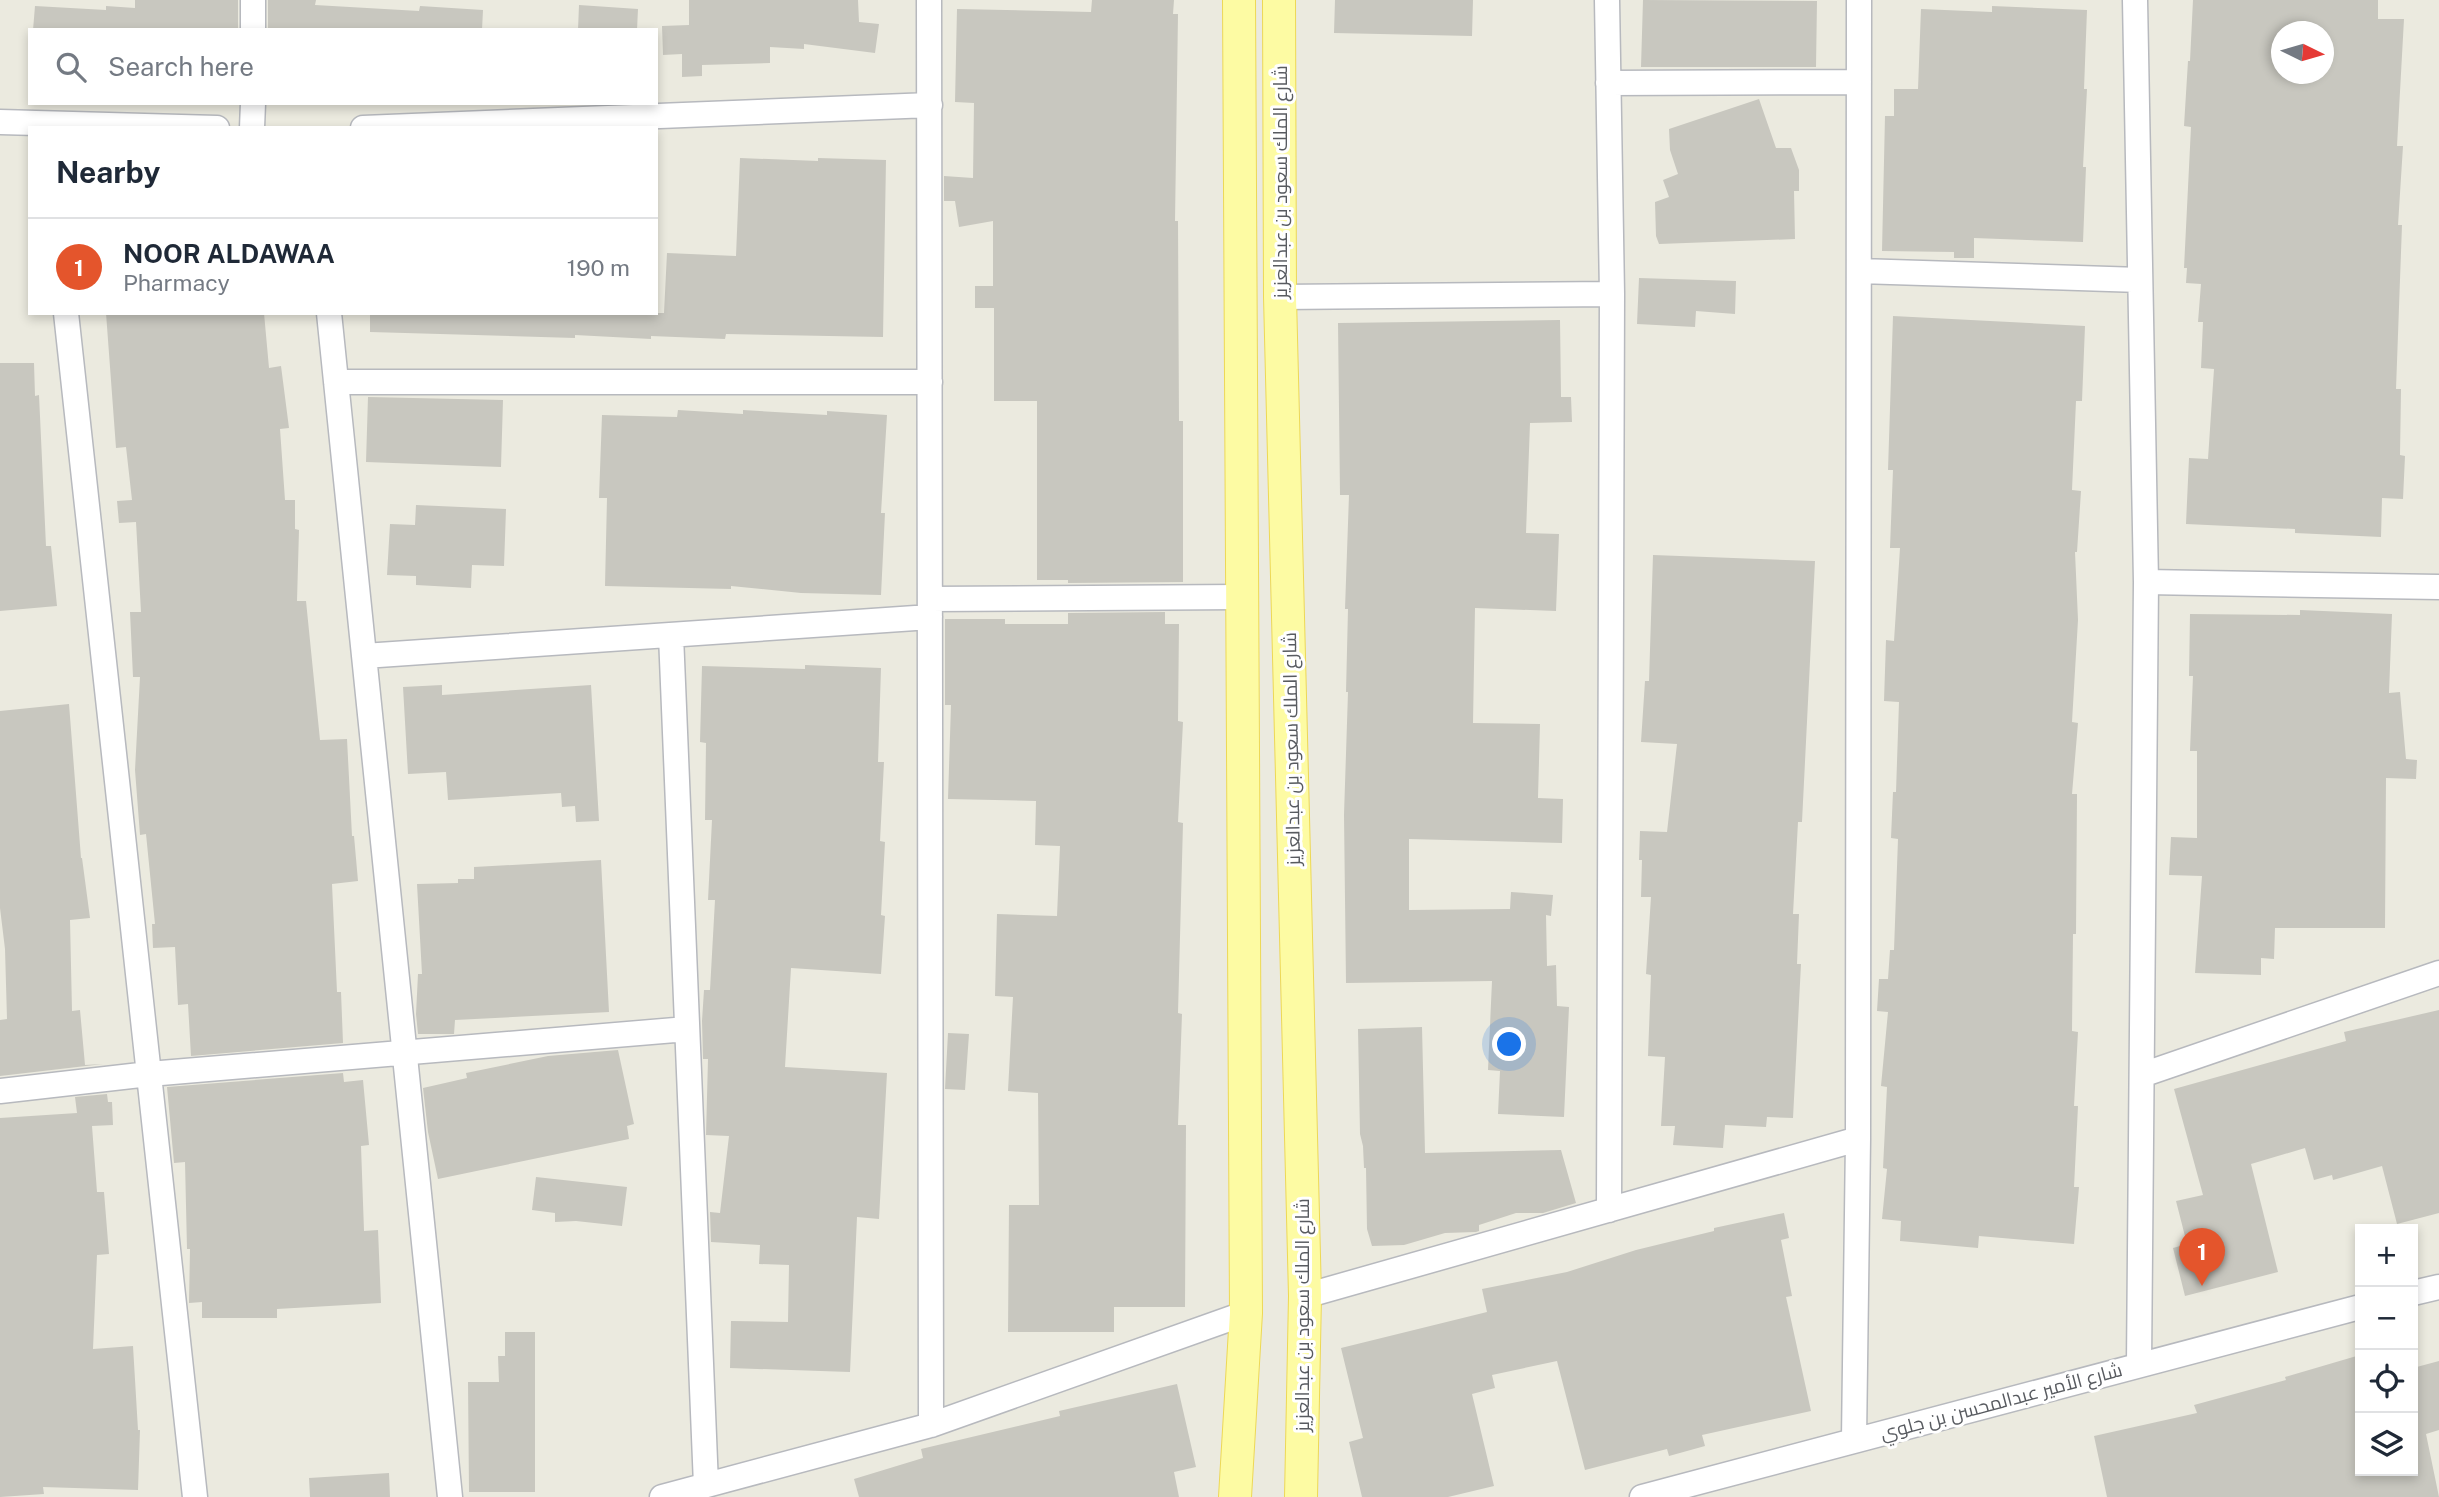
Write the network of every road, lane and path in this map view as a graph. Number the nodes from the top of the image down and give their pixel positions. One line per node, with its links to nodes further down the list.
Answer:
1 (253, 0): 8 (street)
2 (929, 0): 12 (street)
3 (1239, 0): 27 (main road, شارع الملك سعود بن عبدالعزيز)
4 (1279, 0): 20 (main road, شارع الملك سعود بن عبدالعزيز)
5 (1607, 0): 10 (street)
6 (1858, 0): 9 (street)
7 (2135, 0): 18 (street)
8 (253, 28)
9 (1859, 82): 10 (street); 17 (street)
10 (1608, 83): 19 (street)
11 (253, 105): 15 (street)
12 (930, 105): 16 (street); 24 (street)
13 (0, 122): 14 (street)
14 (45, 126)
15 (253, 126)
16 (412, 126)
17 (1858, 271): 18 (street); 37 (street)
18 (2140, 280): 25 (street)
19 (1612, 294): 20 (street); 38 (street)
20 (1280, 297): 41 (main road, شارع الملك سعود بن عبدالعزيز)
21 (66, 315): 34 (street)
22 (329, 315): 23 (street)
23 (336, 382): 24 (street); 30 (street)
24 (930, 382): 28 (street)
25 (2146, 582): 26 (street); 35 (street)
26 (2439, 587)
27 (1241, 597): 28 (street); 43 (main road, شارع الملك سعود بن عبدالعزيز)
28 (930, 608): 29 (street); 45 (street)
29 (671, 635): 30 (street); 32 (street)
30 (364, 656): 33 (street)
31 (2439, 973): 35 (street)
32 (687, 1029): 33 (street); 47 (street)
33 (404, 1052): 34 (street); 50 (street)
34 (149, 1074): 36 (street); 49 (street)
35 (2142, 1075): 44 (street)
36 (0, 1091)
37 (1858, 1139): 38 (street); 46 (street)
38 (1609, 1210): 41 (street)
39 (2439, 1287): 40 (street)
40 (2418, 1292)
41 (1305, 1296): 53 (main road, شارع الملك سعود بن عبدالعزيز)
42 (2355, 1308): 44 (street, شارع الأمير عبدالمحسن بن جلوي)
43 (1246, 1313): 45 (street); 52 (main road, شارع الملك سعود بن عبدالعزيز)
44 (2139, 1364): 46 (street, شارع الأمير عبدالمحسن بن جلوي)
45 (931, 1425): 47 (street)
46 (1854, 1440): 48 (street, شارع الأمير عبدالمحسن بن جلوي)
47 (706, 1485): 51 (street)
48 (1682, 1492): 54 (street, شارع الأمير عبدالمحسن بن جلوي)
49 (195, 1497)
50 (450, 1497)
51 (662, 1497)
52 (1235, 1497)
53 (1301, 1497)
54 (1642, 1497)

